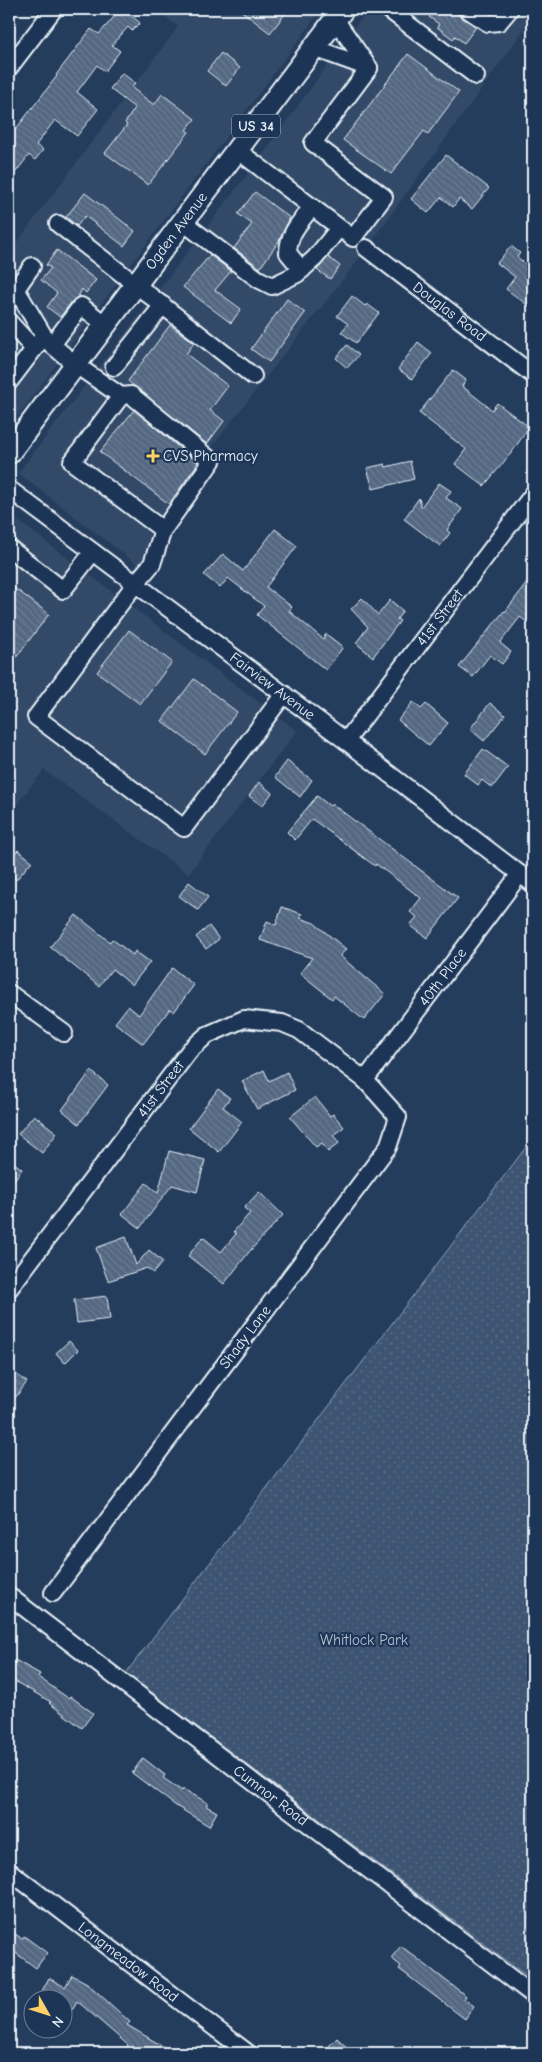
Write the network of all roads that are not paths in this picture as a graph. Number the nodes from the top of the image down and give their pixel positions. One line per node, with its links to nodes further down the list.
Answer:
1 (54, 9): 7 (street)
2 (388, 9): 9 (street)
3 (469, 9): 4 (street)
4 (510, 9)
5 (339, 14): 6 (main road, Ogden Avenue / US 34); 8 (street)
6 (314, 48): 8 (street); 10 (main road, Ogden Avenue / US 34)
7 (9, 68)
8 (368, 68): 14 (street)
9 (476, 76)
10 (237, 150): 11 (street); 12 (main road, Ogden Avenue / US 34)
11 (312, 208): 14 (street); 17 (street)
12 (183, 222): 17 (street); 18 (main road, Ogden Avenue / US 34)
13 (58, 224): 18 (street)
14 (339, 228): 17 (street)
15 (366, 248): 26 (street, Douglas Road)
16 (32, 266): 22 (street)
17 (302, 270)
18 (136, 284): 19 (street); 21 (main road, Ogden Avenue / US 34)
19 (163, 306): 25 (street); 27 (street)
20 (9, 322): 23 (street)
21 (106, 325): 22 (street); 24 (main road, Ogden Avenue / US 34)
22 (48, 340): 23 (street); 24 (street)
23 (34, 349): 28 (street)
24 (76, 365): 29 (street); 30 (main road, Ogden Avenue / US 34)
25 (114, 367)
26 (533, 375)
27 (252, 376)
28 (9, 382)
29 (121, 396): 33 (street); 33 (street)
30 (9, 453)
31 (9, 489): 35 (street, Fairview Avenue)
32 (533, 494): 38 (street, 41st Street)
33 (163, 530): 36 (street)
34 (9, 548): 35 (street)
35 (93, 552): 36 (street, Fairview Avenue)
36 (135, 584): 37 (street, Fairview Avenue); 37 (street)
37 (284, 694): 38 (street, Fairview Avenue)
38 (346, 741): 39 (street, Fairview Avenue)
39 (520, 874): 40 (street, Fairview Avenue); 43 (street, 40th Place)
40 (533, 884)
41 (9, 993): 42 (street)
42 (64, 1033)
43 (365, 1080): 44 (street, 41st Street); 45 (street, Shady Lane)
44 (9, 1289)
45 (53, 1593)
46 (9, 1596): 48 (street, Cumnor Road)
47 (9, 1871): 49 (street, Longmeadow Road)
48 (533, 1995)
49 (248, 2053)

